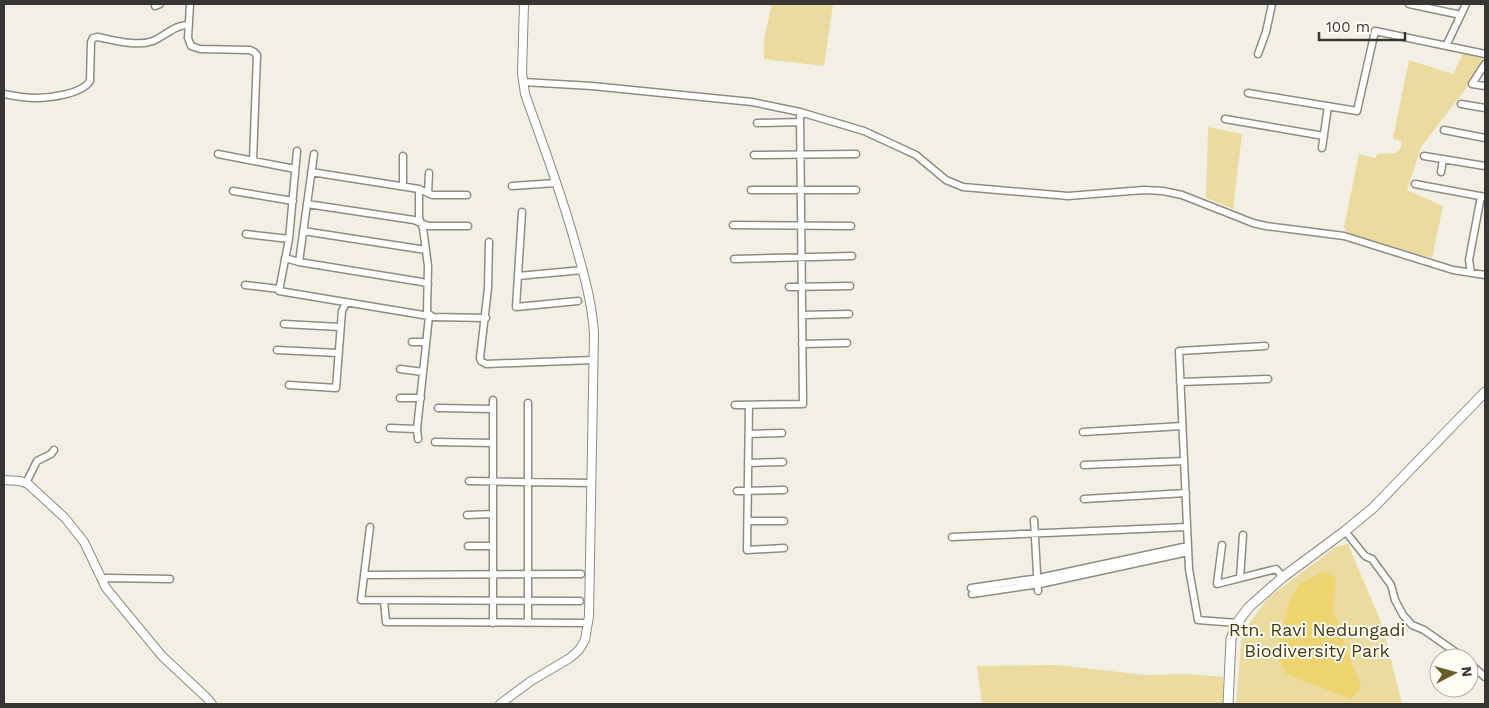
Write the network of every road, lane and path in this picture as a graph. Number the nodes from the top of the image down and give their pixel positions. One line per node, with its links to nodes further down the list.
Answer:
1 (190, 4): 7 (street)
2 (524, 4): 12 (street)
3 (1272, 4): 9 (street)
4 (1409, 4): 6 (street)
5 (1466, 4): 6 (street)
6 (1461, 15): 8 (street)
7 (189, 25): 15 (street); 36 (street)
8 (1446, 46): 10 (street); 17 (street)
9 (1258, 54)
10 (1485, 54)
11 (1485, 64): 13 (street)
12 (523, 82): 19 (street); 42 (street)
13 (1485, 86)
14 (1248, 93): 17 (street)
15 (4, 94)
16 (1461, 104): 18 (street)
17 (1328, 106): 24 (street)
18 (1485, 108)
19 (800, 112): 21 (street); 73 (street)
20 (1225, 119): 24 (street)
21 (800, 122): 22 (street); 33 (street)
22 (757, 123)
23 (1444, 130): 25 (street)
24 (1324, 136): 26 (street)
25 (1485, 138)
26 (1322, 148)
27 (297, 151): 38 (street)
28 (218, 154): 36 (street)
29 (314, 154): 39 (street)
30 (856, 154): 33 (street)
31 (403, 156): 44 (street)
32 (754, 156): 33 (street)
33 (800, 156): 48 (street)
34 (1424, 156): 35 (street)
35 (1443, 159): 37 (street); 40 (street)
36 (253, 161): 38 (street)
37 (1485, 166)
38 (295, 169): 54 (street)
39 (311, 172): 44 (street); 55 (street)
40 (1441, 172)
41 (429, 173): 51 (street)
42 (556, 183): 45 (street); 72 (street)
43 (1415, 184): 53 (street)
44 (403, 186): 46 (street)
45 (512, 186)
46 (418, 189): 51 (street); 57 (street)
47 (751, 190): 48 (street)
48 (800, 190): 49 (street); 60 (street)
49 (856, 190)
50 (233, 191): 54 (street)
51 (428, 193): 52 (street)
52 (467, 195)
53 (1483, 196): 73 (street)
54 (293, 201): 64 (street)
55 (307, 204): 57 (street); 62 (street)
56 (522, 212): 75 (street)
57 (421, 223): 59 (street); 66 (street)
58 (733, 225): 60 (street)
59 (468, 226)
60 (801, 226): 61 (street); 68 (street)
61 (851, 226)
62 (303, 231): 66 (street); 71 (street)
63 (246, 234): 64 (street)
64 (289, 239): 69 (street)
65 (488, 242): 87 (street)
66 (426, 250): 76 (street)
67 (852, 256): 68 (street)
68 (801, 257): 70 (street); 80 (street)
69 (285, 258): 71 (street); 81 (street)
70 (734, 259)
71 (299, 262): 76 (street)
72 (583, 270): 75 (street); 97 (street)
73 (1471, 273): 74 (street)
74 (1485, 275)
75 (518, 276): 82 (street)
76 (428, 284): 86 (street)
77 (245, 285): 81 (street)
78 (850, 286): 80 (street)
79 (789, 287): 80 (street)
80 (801, 287): 85 (street)
81 (279, 289): 83 (street)
82 (578, 301)
83 (346, 303): 86 (street); 89 (street)
84 (849, 314): 85 (street)
85 (802, 315): 93 (street)
86 (429, 316): 87 (street); 91 (street)
87 (486, 318): 97 (street)
88 (284, 324): 89 (street)
89 (340, 327): 96 (street)
90 (412, 342): 91 (street)
91 (425, 342): 99 (street)
92 (847, 343): 93 (street)
93 (802, 344): 109 (street)
94 (1265, 346): 101 (street)
95 (277, 350): 96 (street)
96 (338, 353): 102 (street)
97 (594, 360): 130 (street)
98 (400, 369): 99 (street)
99 (423, 372): 105 (street)
100 (1268, 378): 101 (street)
101 (1180, 382): 112 (street)
102 (290, 385)
103 (1485, 392): 144 (main road)
104 (400, 398): 105 (street)
105 (420, 398): 114 (street)
106 (493, 400): 111 (street)
107 (528, 403): 129 (street)
108 (735, 405): 109 (street)
109 (749, 405): 117 (street)
110 (438, 408): 111 (street)
111 (493, 409): 120 (street)
112 (1182, 426): 115 (street); 122 (street)
113 (390, 428): 114 (street)
114 (417, 429): 118 (street)
115 (1084, 432)
116 (782, 433): 117 (street)
117 (749, 434): 124 (street)
118 (418, 439)
119 (435, 442): 120 (street)
120 (493, 443): 128 (street)
121 (54, 450): 131 (street)
122 (1184, 461): 125 (street); 135 (street)
123 (783, 462): 124 (street)
124 (748, 463): 133 (street)
125 (1084, 466)
126 (4, 480): 131 (street)
127 (469, 481): 128 (street)
128 (493, 482): 129 (street); 137 (street)
129 (528, 482): 130 (street); 156 (street)
130 (591, 483): 169 (street)
131 (26, 484): 159 (street)
132 (784, 490): 133 (street)
133 (748, 491): 134 (street); 141 (street)
134 (737, 492)
135 (1186, 493): 136 (street); 143 (street)
136 (1084, 499)
137 (493, 514): 138 (street); 149 (street)
138 (467, 515)
139 (784, 520): 141 (street)
140 (1034, 520): 145 (street)
141 (748, 521): 151 (street)
142 (370, 527): 154 (street)
143 (1187, 527): 145 (street); 152 (street)
144 (1345, 531): 157 (main road); 171 (street)
145 (1035, 533): 147 (street); 161 (street)
146 (1243, 535): 158 (street)
147 (952, 537)
148 (468, 546): 149 (street)
149 (493, 546): 155 (street)
150 (1222, 546): 158 (street)
151 (784, 548)
152 (1188, 549): 161 (street); 170 (street)
153 (581, 574): 156 (street)
154 (364, 575): 155 (street); 163 (street)
155 (493, 575): 156 (street); 164 (street)
156 (528, 575): 165 (street)
157 (1283, 577): 158 (street); 170 (main road)
158 (1240, 578)
159 (101, 579): 160 (street); 172 (street)
160 (170, 579)
161 (1037, 585): 162 (street)
162 (972, 591)
163 (384, 601): 164 (street); 167 (street)
164 (493, 601): 165 (street); 167 (street)
165 (528, 601): 166 (street); 168 (street)
166 (580, 601)
167 (493, 623): 168 (street)
168 (528, 623): 169 (street)
169 (588, 623): 173 (street)
170 (1237, 623): 174 (main road)
171 (1450, 648)
172 (212, 704)
173 (500, 704)
174 (1228, 704)

